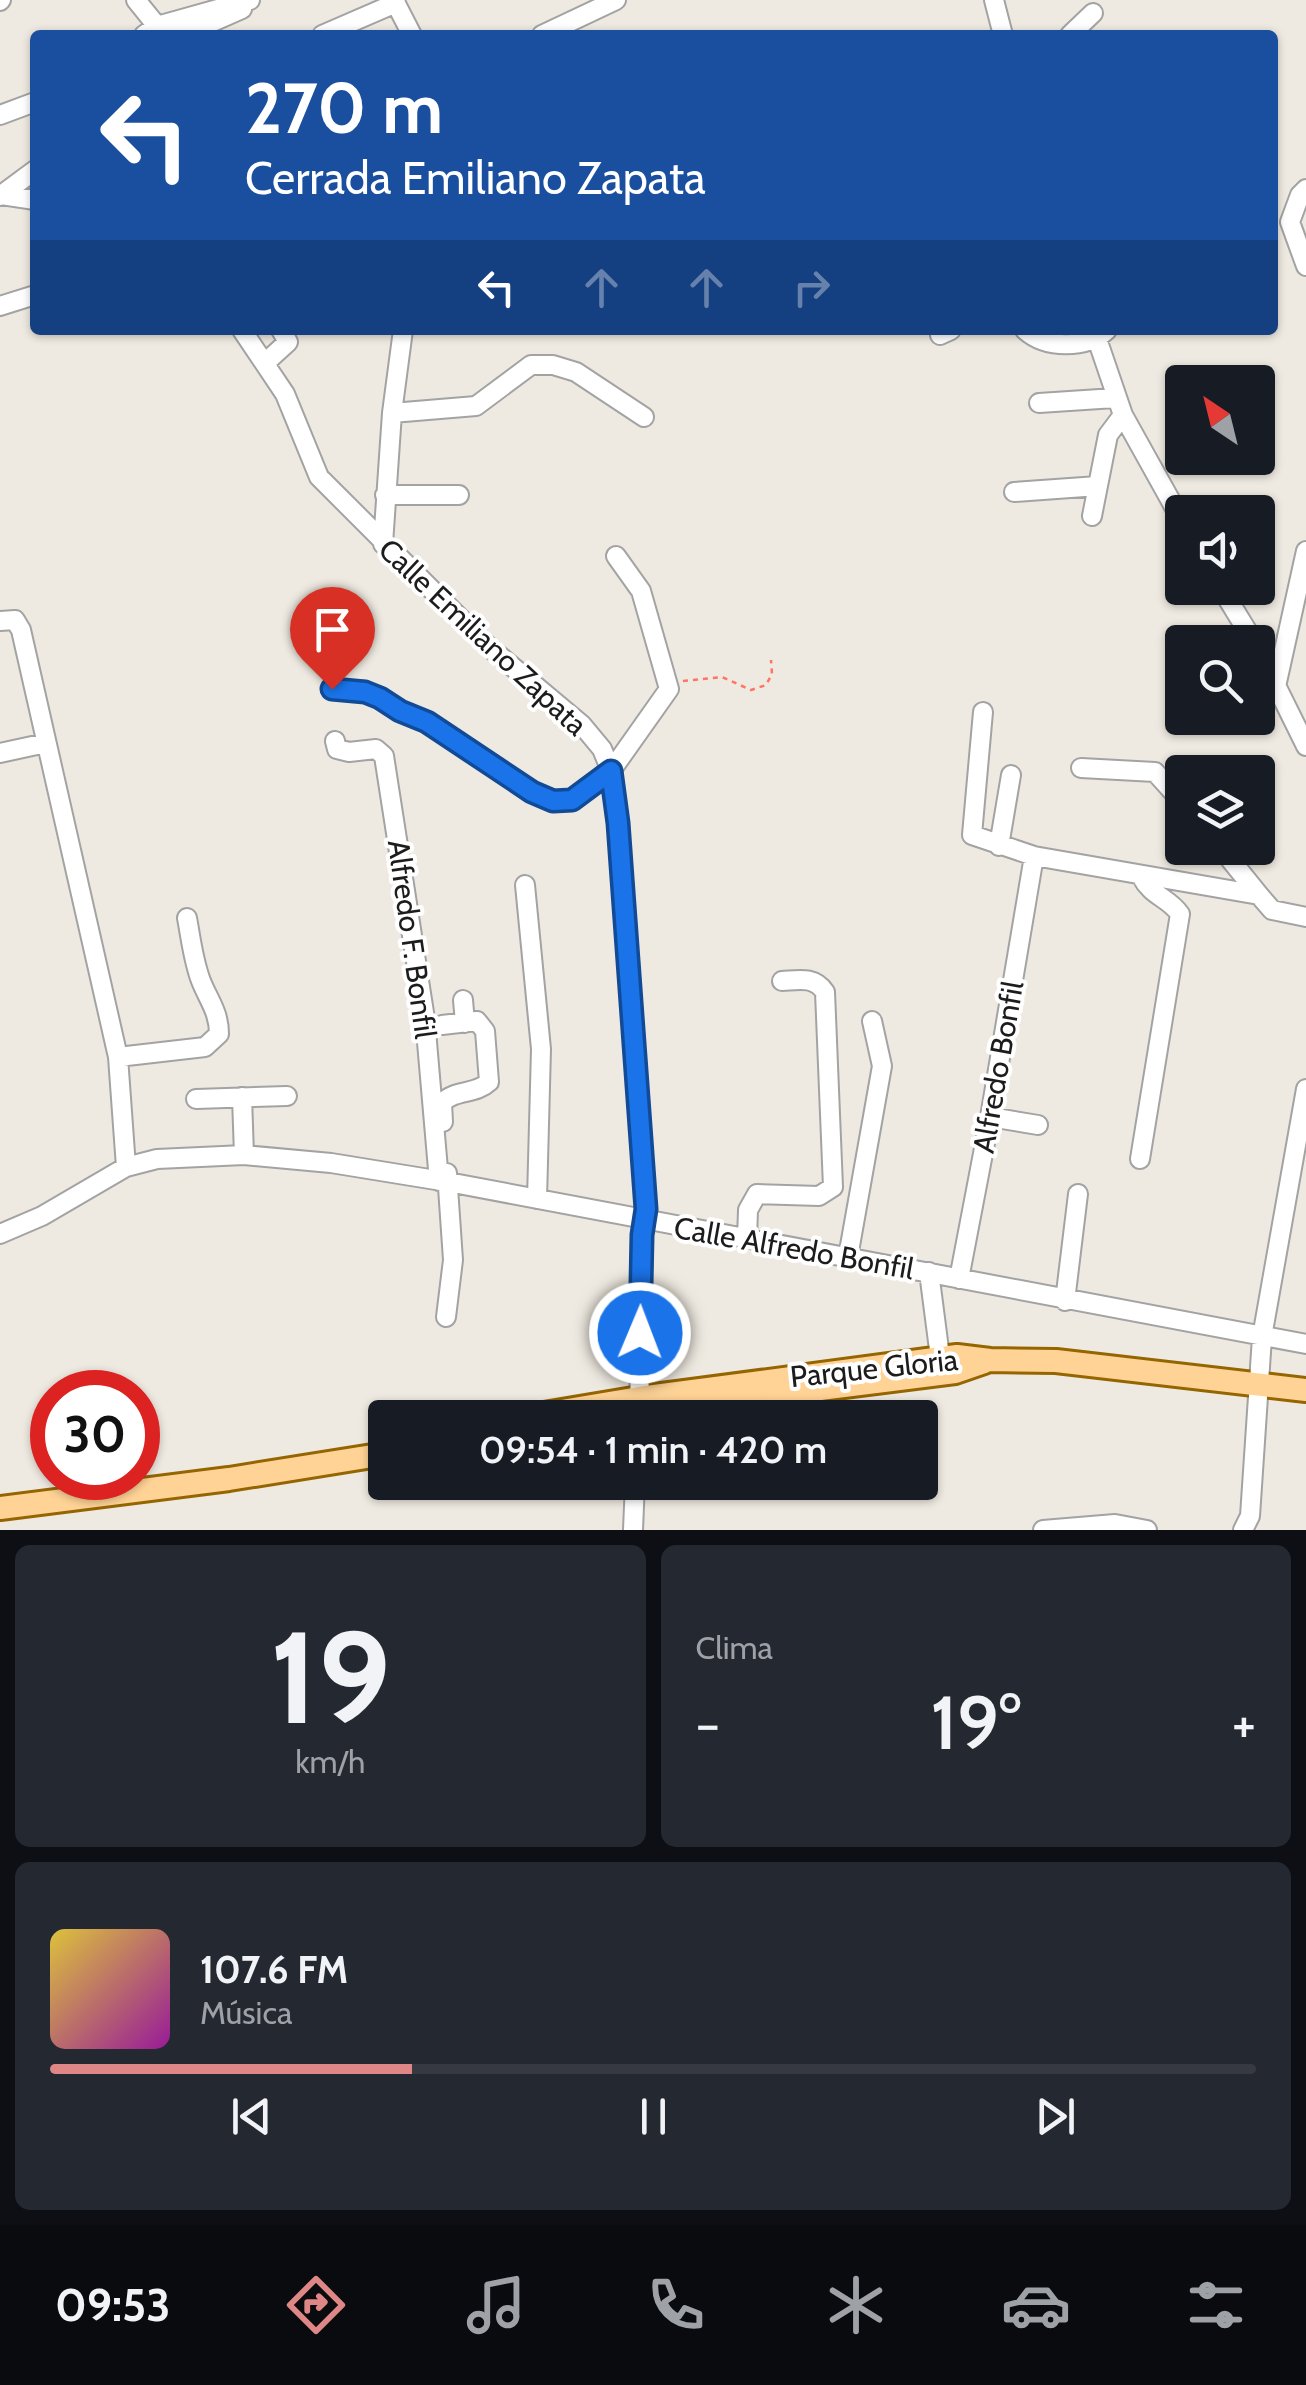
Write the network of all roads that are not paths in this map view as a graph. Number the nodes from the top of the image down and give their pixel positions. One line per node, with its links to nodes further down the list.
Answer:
1 (136, 0): 9 (street)
2 (250, 0): 7 (street)
3 (259, 0): 10 (street)
4 (616, 0): 13 (street)
5 (994, 0): 14 (street)
6 (395, 1): 11 (street); 12 (street)
7 (210, 5): 9 (street)
8 (1094, 13): 15 (street)
9 (150, 30)
10 (193, 30)
11 (335, 30)
12 (410, 30)
13 (553, 30)
14 (1002, 30)
15 (1075, 30)
16 (30, 104): 17 (street)
17 (0, 115)
18 (30, 174): 20 (street)
19 (1306, 189): 22 (street)
20 (1, 195): 21 (street)
21 (30, 199)
22 (1306, 266)
23 (30, 296): 24 (street)
24 (0, 306)
25 (246, 335): 31 (street, Calle Emiliano Zapata)
26 (284, 335): 31 (street)
27 (402, 335): 34 (street)
28 (1031, 335): 29 (street)
29 (1090, 335)
30 (1100, 335): 33 (street)
31 (266, 362): 42 (street, Calle Emiliano Zapata)
32 (1039, 403): 33 (street)
33 (1119, 407): 36 (street); 40 (street)
34 (392, 413): 35 (street); 38 (street)
35 (644, 416)
36 (1098, 486): 37 (street); 41 (street)
37 (1014, 492)
38 (385, 495): 39 (street); 42 (street)
39 (459, 495)
40 (1168, 495)
41 (1092, 516)
42 (382, 544): 55 (street, Calle Emiliano Zapata)
43 (1306, 551): 47 (street)
44 (616, 556): 55 (street)
45 (0, 621): 51 (street)
46 (1275, 679): 47 (street)
47 (1277, 682): 52 (street)
48 (332, 689): 55 (street)
49 (983, 712): 58 (street)
50 (335, 742): 81 (street, Alfredo F. Bonfil)
51 (46, 743): 53 (street); 71 (street)
52 (1306, 746)
53 (0, 753)
54 (1082, 768): 57 (street)
55 (611, 771): 84 (street, Calle Emiliano Zapata)
56 (1011, 775): 58 (street)
57 (1165, 783)
58 (999, 846): 59 (street)
59 (1034, 856): 61 (street); 76 (street, Alfredo Bonfil)
60 (1235, 865): 63 (street)
61 (1141, 876): 63 (street); 79 (street)
62 (525, 885): 83 (street)
63 (1259, 895): 64 (street)
64 (1306, 916)
65 (188, 918): 71 (street)
66 (782, 981): 86 (street)
67 (463, 1000): 69 (street)
68 (872, 1021): 87 (street)
69 (464, 1023): 70 (street); 81 (street)
70 (442, 1026)
71 (118, 1056): 80 (street)
72 (1306, 1089): 92 (street)
73 (286, 1096): 74 (street)
74 (242, 1097): 75 (street); 78 (street)
75 (196, 1098)
76 (990, 1116): 77 (street); 89 (street, Alfredo Bonfil)
77 (1038, 1126)
78 (244, 1154): 80 (street, Calle Alfredo Bonfil); 81 (street, Calle Alfredo Bonfil)
79 (1140, 1159)
80 (126, 1168): 85 (street, Calle Alfredo Bonfil)
81 (443, 1181): 83 (street, Calle Alfredo Bonfil); 91 (street)
82 (1078, 1194): 90 (street)
83 (537, 1199): 84 (street, Calle Alfredo Bonfil)
84 (643, 1221): 86 (street, Calle Alfredo Bonfil); 99 (street, Calle Emiliano Zapata)
85 (0, 1234)
86 (748, 1239): 87 (street, Calle Alfredo Bonfil)
87 (848, 1258): 88 (street, Calle Alfredo Bonfil)
88 (929, 1272): 89 (street, Calle Alfredo Bonfil); 94 (street)
89 (958, 1278): 90 (street, Calle Alfredo Bonfil)
90 (1065, 1301): 92 (street, Calle Alfredo Bonfil)
91 (446, 1317)
92 (1262, 1337): 93 (street, Calle Alfredo Bonfil); 97 (street)
93 (1306, 1344)
94 (940, 1357): 95 (main road, Parque Gloria); 96 (main road, Parque Gloria)
95 (990, 1360): 96 (main road, Parque Gloria); 97 (main road, Parque Gloria)
96 (809, 1384): 100 (main road, Parque Gloria)
97 (1260, 1384): 98 (main road, Parque Gloria); 112 (street)
98 (1306, 1390)
99 (639, 1400)
100 (696, 1400)
101 (368, 1443): 103 (main road)
102 (368, 1456): 103 (main road)
103 (227, 1472): 104 (main road); 108 (main road)
104 (160, 1475)
105 (30, 1489): 106 (main road)
106 (0, 1493)
107 (635, 1500): 110 (street)
108 (0, 1508)
109 (1056, 1529): 111 (street)
110 (633, 1530)
111 (1147, 1530)
112 (1243, 1530)

